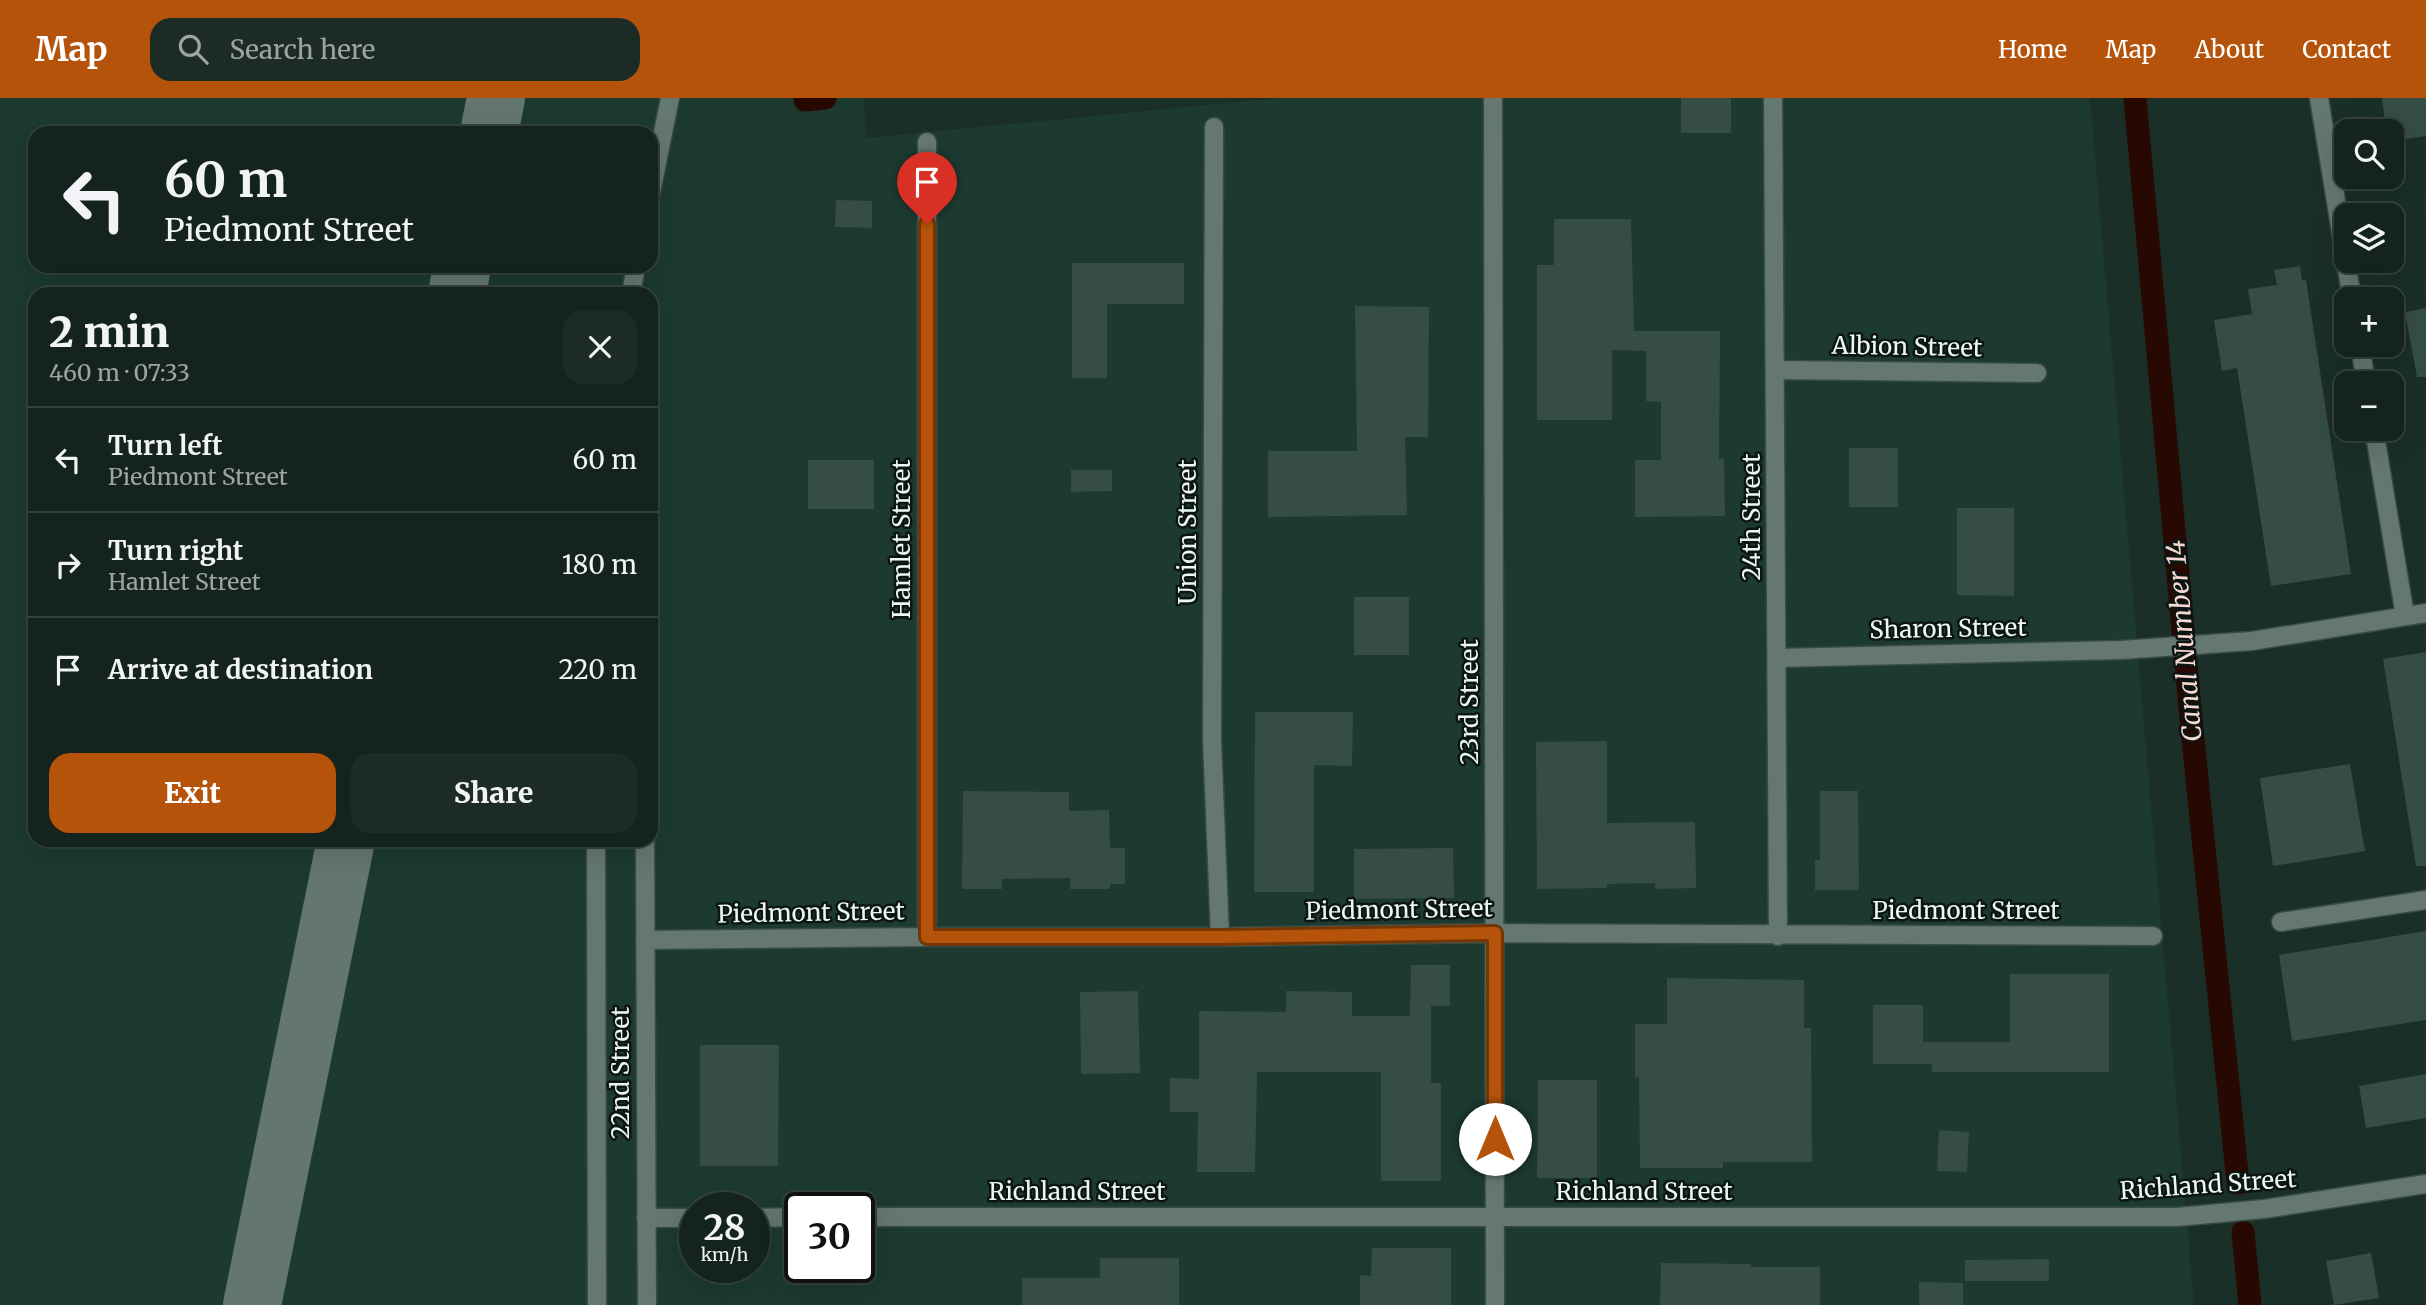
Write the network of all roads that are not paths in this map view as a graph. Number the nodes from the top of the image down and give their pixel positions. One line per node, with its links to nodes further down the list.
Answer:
1 (670, 98): 7 (street)
2 (1493, 98): 19 (street, 23rd Street)
3 (1773, 98): 9 (street, 24th Street)
4 (2319, 98): 8 (street)
5 (1214, 127): 23 (street, Union Street)
6 (927, 142): 22 (street, Hamlet Street)
7 (658, 157)
8 (2350, 287)
9 (1776, 370): 10 (street, Albion Street); 14 (street, 24th Street)
10 (2037, 373)
11 (2376, 441): 13 (street)
12 (2426, 613): 13 (street)
13 (2405, 616): 14 (street, Sharon Street)
14 (1777, 658): 20 (street, 24th Street)
15 (596, 847): 30 (street)
16 (645, 847): 24 (street, 22nd Street)
17 (2426, 900): 18 (street)
18 (2281, 922)
19 (1495, 933): 20 (street, Piedmont Street); 23 (street, Piedmont Street); 26 (street, 23rd Street)
20 (1778, 936): 21 (street, Piedmont Street)
21 (2153, 936)
22 (927, 937): 23 (street, Piedmont Street); 24 (street, Piedmont Street)
23 (1220, 937)
24 (645, 940): 28 (street, 22nd Street)
25 (2426, 1184): 26 (street, Richland Street)
26 (1495, 1216): 27 (street, Richland Street); 32 (street, 23rd Street)
27 (875, 1217)
28 (646, 1218): 29 (street); 31 (street, 22nd Street)
29 (679, 1218)
30 (597, 1305)
31 (646, 1305)
32 (1495, 1305)

